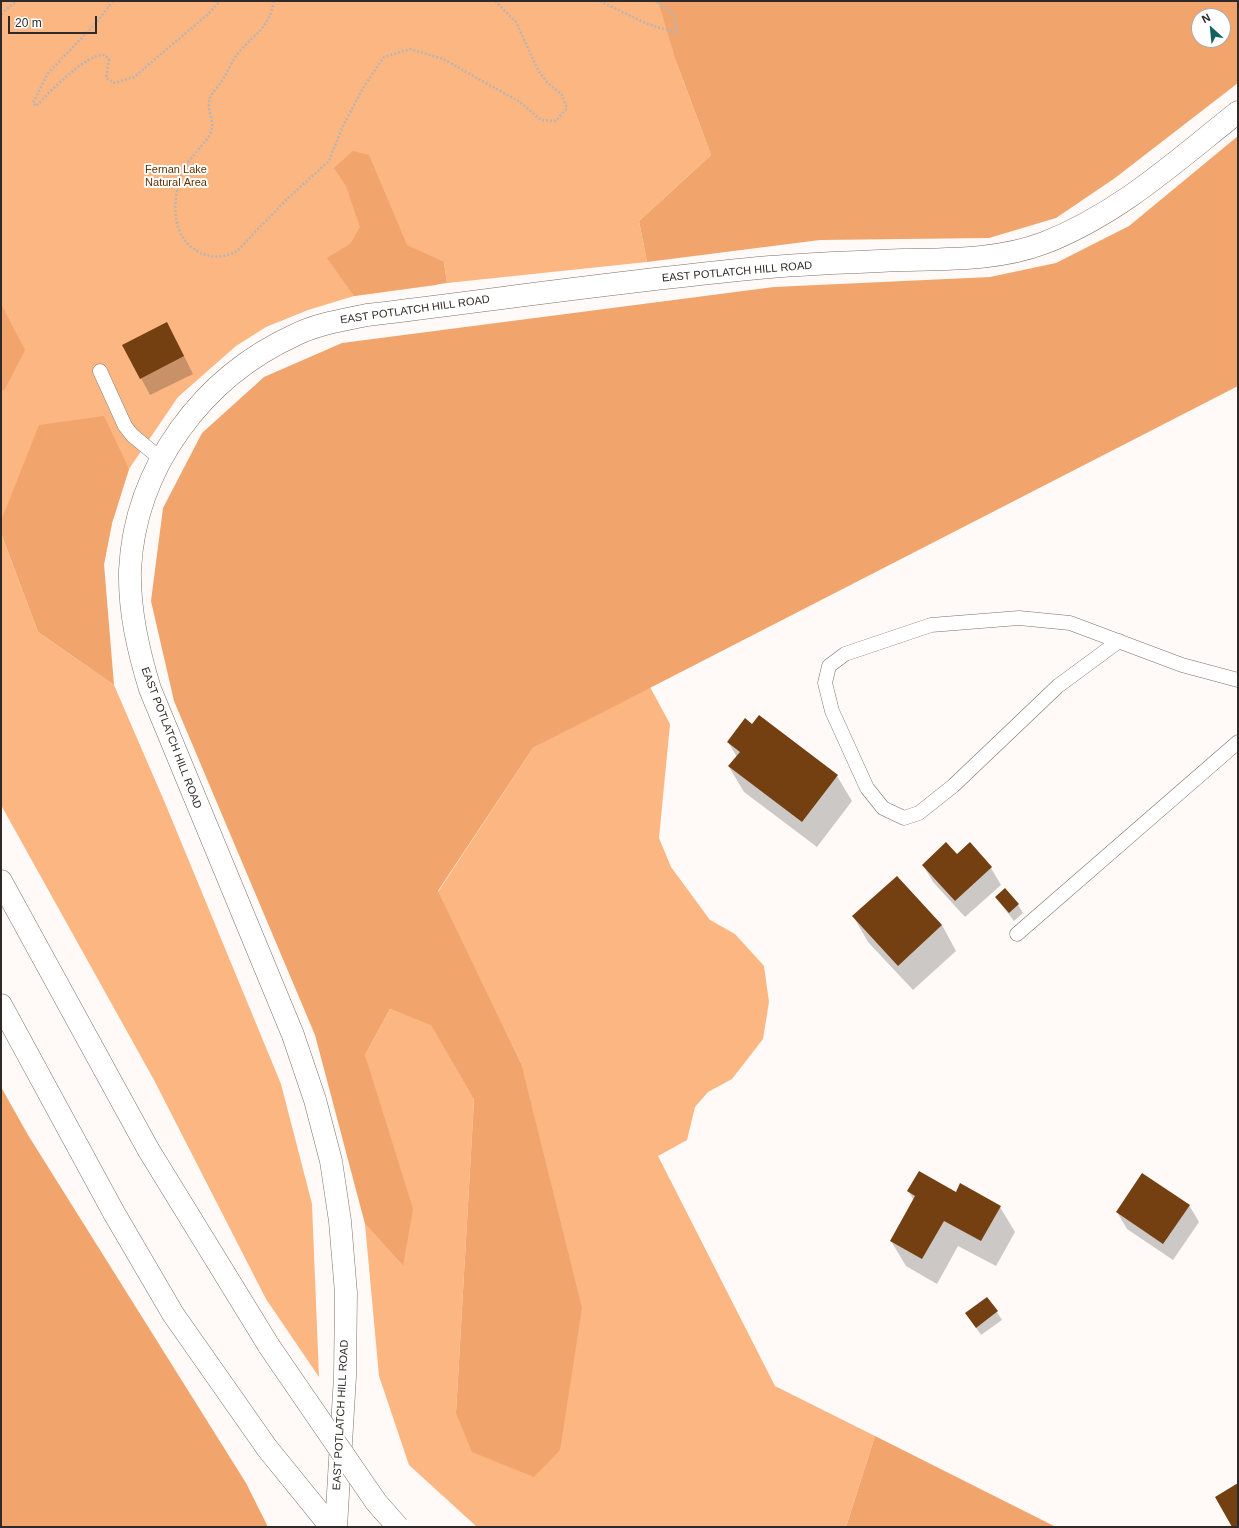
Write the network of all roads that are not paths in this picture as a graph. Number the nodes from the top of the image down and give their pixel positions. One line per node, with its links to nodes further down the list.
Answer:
1 (1238, 112): 3 (main road, EAST POTLATCH HILL ROAD)
2 (100, 371): 3 (lane)
3 (160, 459): 11 (main road, EAST POTLATCH HILL ROAD)
4 (1119, 641): 4 (lane); 5 (lane)
5 (1238, 680)
6 (1238, 742): 8 (lane)
7 (1, 882): 12 (main road, bridge)
8 (1017, 934)
9 (1, 1005): 10 (main road)
10 (331, 1527)
11 (336, 1527)
12 (398, 1527)

